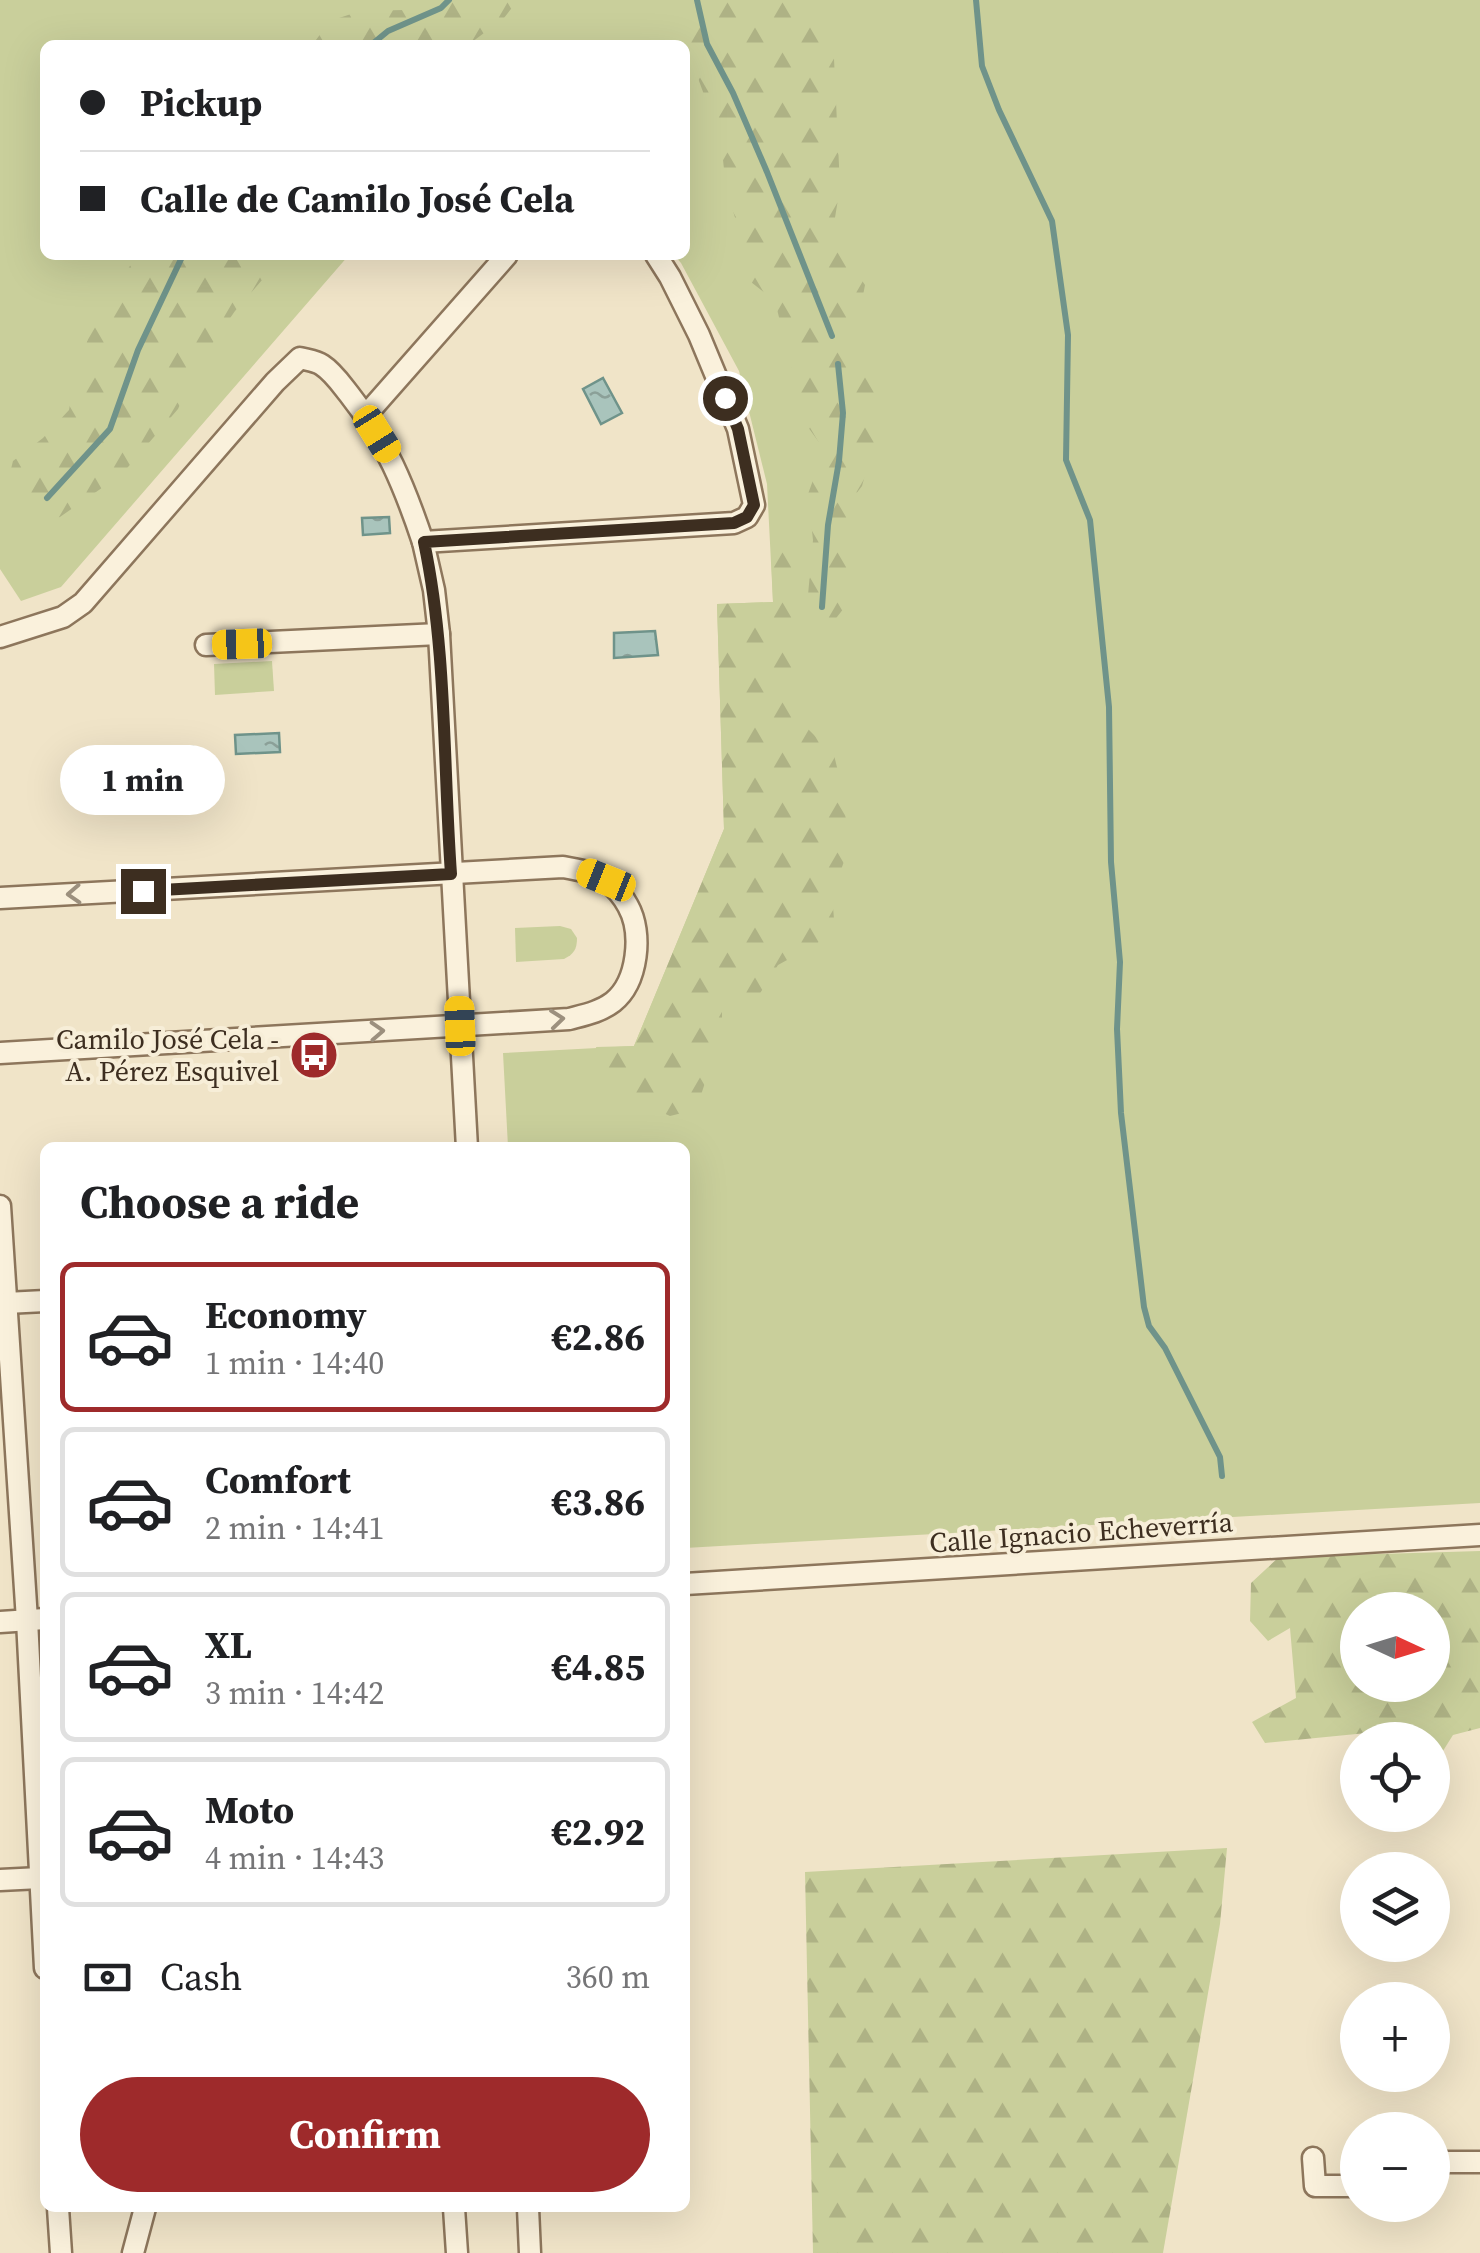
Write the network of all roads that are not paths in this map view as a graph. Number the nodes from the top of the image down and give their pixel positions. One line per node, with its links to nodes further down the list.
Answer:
1 (502, 260): 3 (street)
2 (659, 260): 4 (street)
3 (366, 415): 4 (street); 6 (street)
4 (424, 542): 5 (street)
5 (439, 634): 7 (street); 8 (street)
6 (0, 637)
7 (206, 645)
8 (451, 874): 9 (street, one-way to 9); 10 (street); 10 (street, one-way to 8)
9 (0, 898)
10 (460, 1026): 11 (street, one-way to 10); 12 (street)
11 (0, 1053)
12 (467, 1142)
13 (0, 1206): 15 (street)
14 (40, 1301): 15 (street)
15 (6, 1302): 18 (street)
16 (1480, 1535): 17 (street, Calle Ignacio Echeverría)
17 (690, 1584)
18 (36, 1620): 19 (street); 20 (street)
19 (0, 1622)
20 (40, 1878): 21 (street)
21 (0, 1880)
22 (1313, 2158): 25 (street)
23 (1450, 2162): 24 (street)
24 (1480, 2162)
25 (1340, 2186)
26 (58, 2212): 30 (street)
27 (144, 2212): 31 (street)
28 (454, 2212): 32 (street)
29 (528, 2212): 33 (street)
30 (61, 2253)
31 (134, 2253)
32 (456, 2253)
33 (530, 2253)

